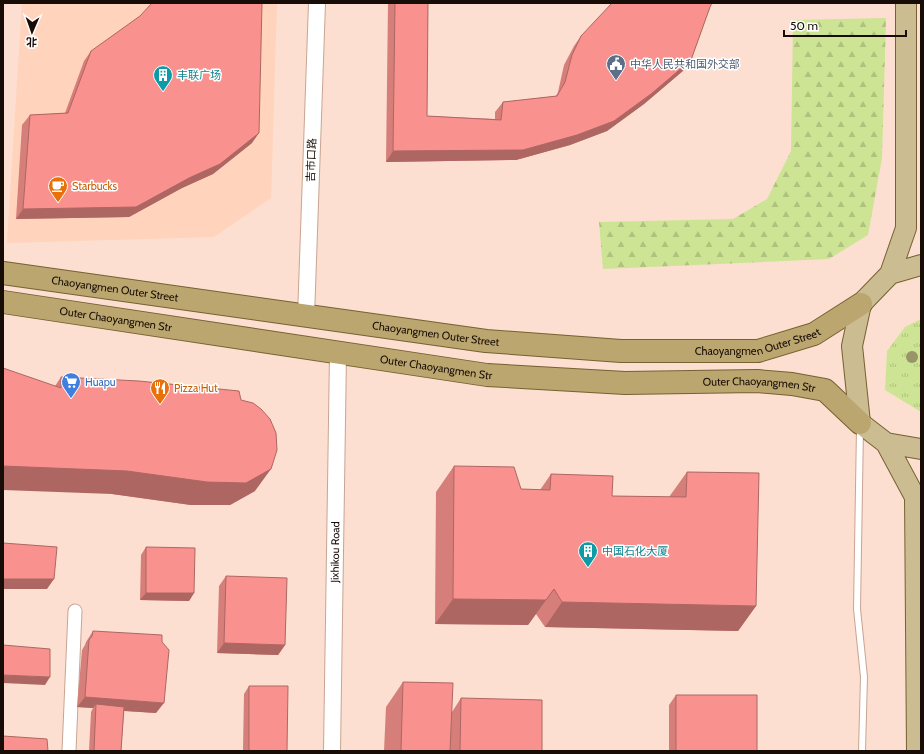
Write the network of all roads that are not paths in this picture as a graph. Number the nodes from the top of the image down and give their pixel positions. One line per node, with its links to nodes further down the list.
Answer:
1 (317, 3): 8 (street, 吉市口路)
2 (906, 3): 5 (main road)
3 (921, 265): 5 (main road)
4 (3, 273): 8 (highway, Chaoyangmen Outer Street)
5 (890, 274): 7 (main road)
6 (3, 302): 9 (highway, Outer Chaoyangmen Str)
7 (861, 304): 8 (highway, Chaoyangmen Outer Street); 10 (main road)
8 (306, 317)
9 (338, 354): 10 (highway, Outer Chaoyangmen Str); 15 (street, Jixhikou Road)
10 (860, 422): 11 (main road); 16 (lane)
11 (886, 443): 12 (main road); 17 (main road)
12 (921, 449)
13 (75, 611): 14 (street)
14 (69, 751)
15 (332, 751)
16 (862, 751)
17 (917, 751)

